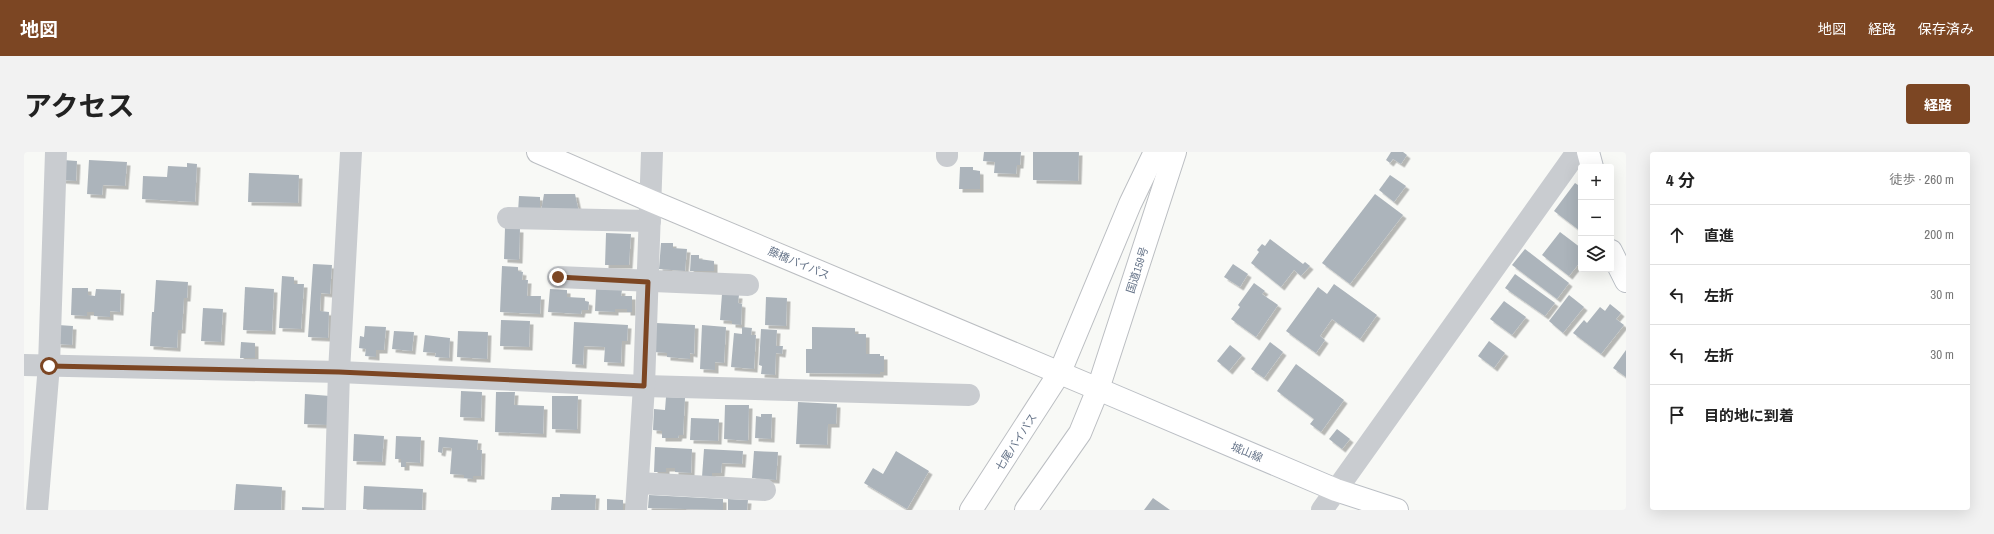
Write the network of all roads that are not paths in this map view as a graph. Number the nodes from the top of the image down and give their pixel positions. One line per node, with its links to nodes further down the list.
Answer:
1 (56, 152): 18 (street)
2 (351, 152): 19 (street)
3 (538, 152): 10 (main road, 藤橋バイパス)
4 (652, 152): 10 (street)
5 (1154, 152): 20 (main road)
6 (1175, 152): 22 (main road, 国道159号)
7 (1577, 152): 26 (street)
8 (1588, 152): 9 (main road)
9 (1591, 164)
10 (650, 211): 11 (street); 15 (street); 20 (main road, 藤橋バイパス)
11 (508, 218)
12 (1614, 257): 14 (main road)
13 (558, 277): 15 (street)
14 (1626, 281)
15 (648, 282): 16 (street); 21 (street)
16 (748, 285)
17 (24, 364): 18 (street)
18 (49, 366): 19 (street); 27 (street)
19 (339, 372): 21 (street); 28 (street)
20 (1060, 372): 22 (main road, 藤橋バイパス); 30 (main road, 七尾バイパス)
21 (644, 386): 23 (street); 24 (street)
22 (1098, 389): 26 (main road, 城山線); 31 (main road)
23 (969, 395)
24 (638, 483): 25 (street); 29 (street)
25 (764, 490)
26 (1336, 490): 32 (street); 33 (main road, 城山線)
27 (37, 510)
28 (335, 510)
29 (636, 510)
30 (971, 510)
31 (1026, 510)
32 (1322, 510)
33 (1397, 510)

